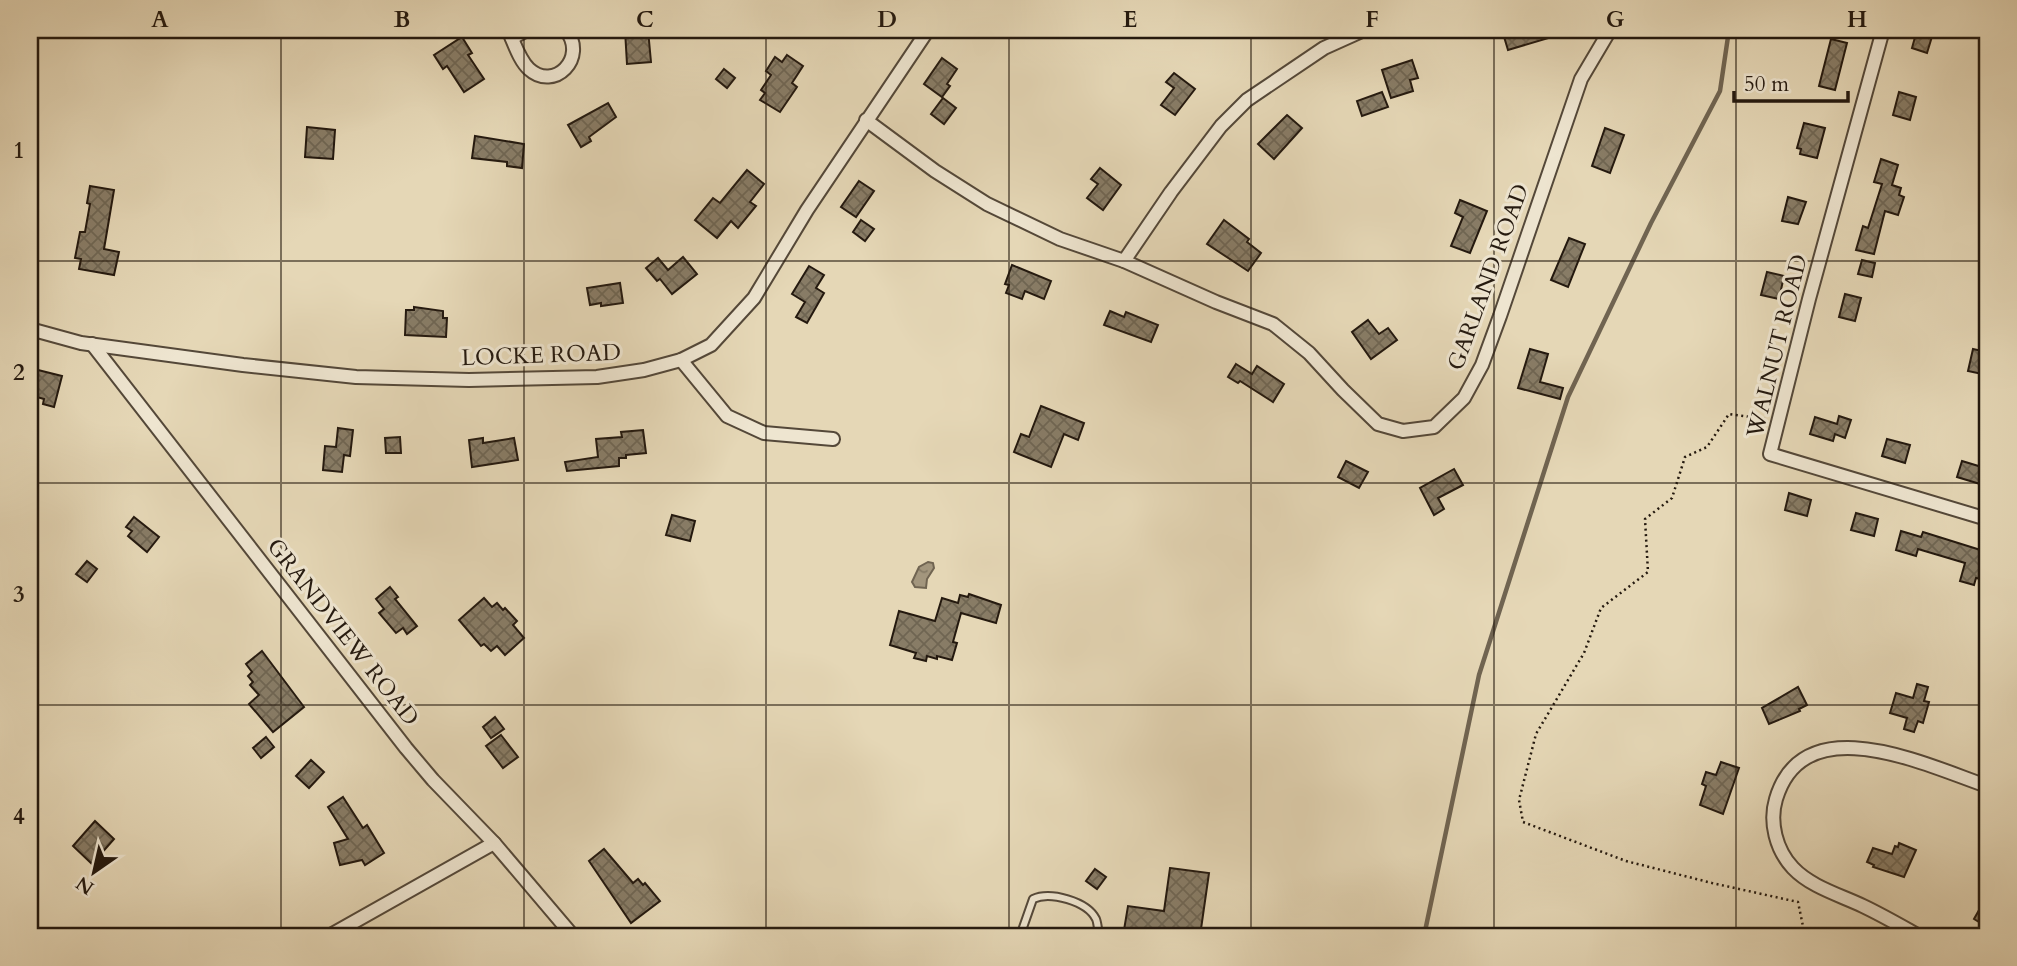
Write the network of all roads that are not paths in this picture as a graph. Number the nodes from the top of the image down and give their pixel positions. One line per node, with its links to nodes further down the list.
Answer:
1 (527, 30): 7 (street)
2 (566, 30): 7 (street)
3 (928, 30): 8 (street, LOCKE ROAD)
4 (1364, 30): 9 (street)
5 (1610, 30): 9 (street, GARLAND ROAD)
6 (1883, 30): 14 (street, WALNUT ROAD)
7 (510, 34)
8 (866, 120): 9 (street, GARLAND ROAD); 12 (street, LOCKE ROAD)
9 (1124, 261)
10 (30, 329): 11 (street, LOCKE ROAD)
11 (92, 344): 12 (street, LOCKE ROAD); 16 (street, GRANDVIEW ROAD)
12 (681, 360): 13 (street)
13 (833, 439)
14 (1987, 519)
15 (1987, 786): 21 (street)
16 (494, 843): 17 (street); 18 (street, GRANDVIEW ROAD)
17 (329, 936)
18 (573, 936)
19 (1020, 936): 20 (lane)
20 (1099, 936)
21 (1919, 936)

